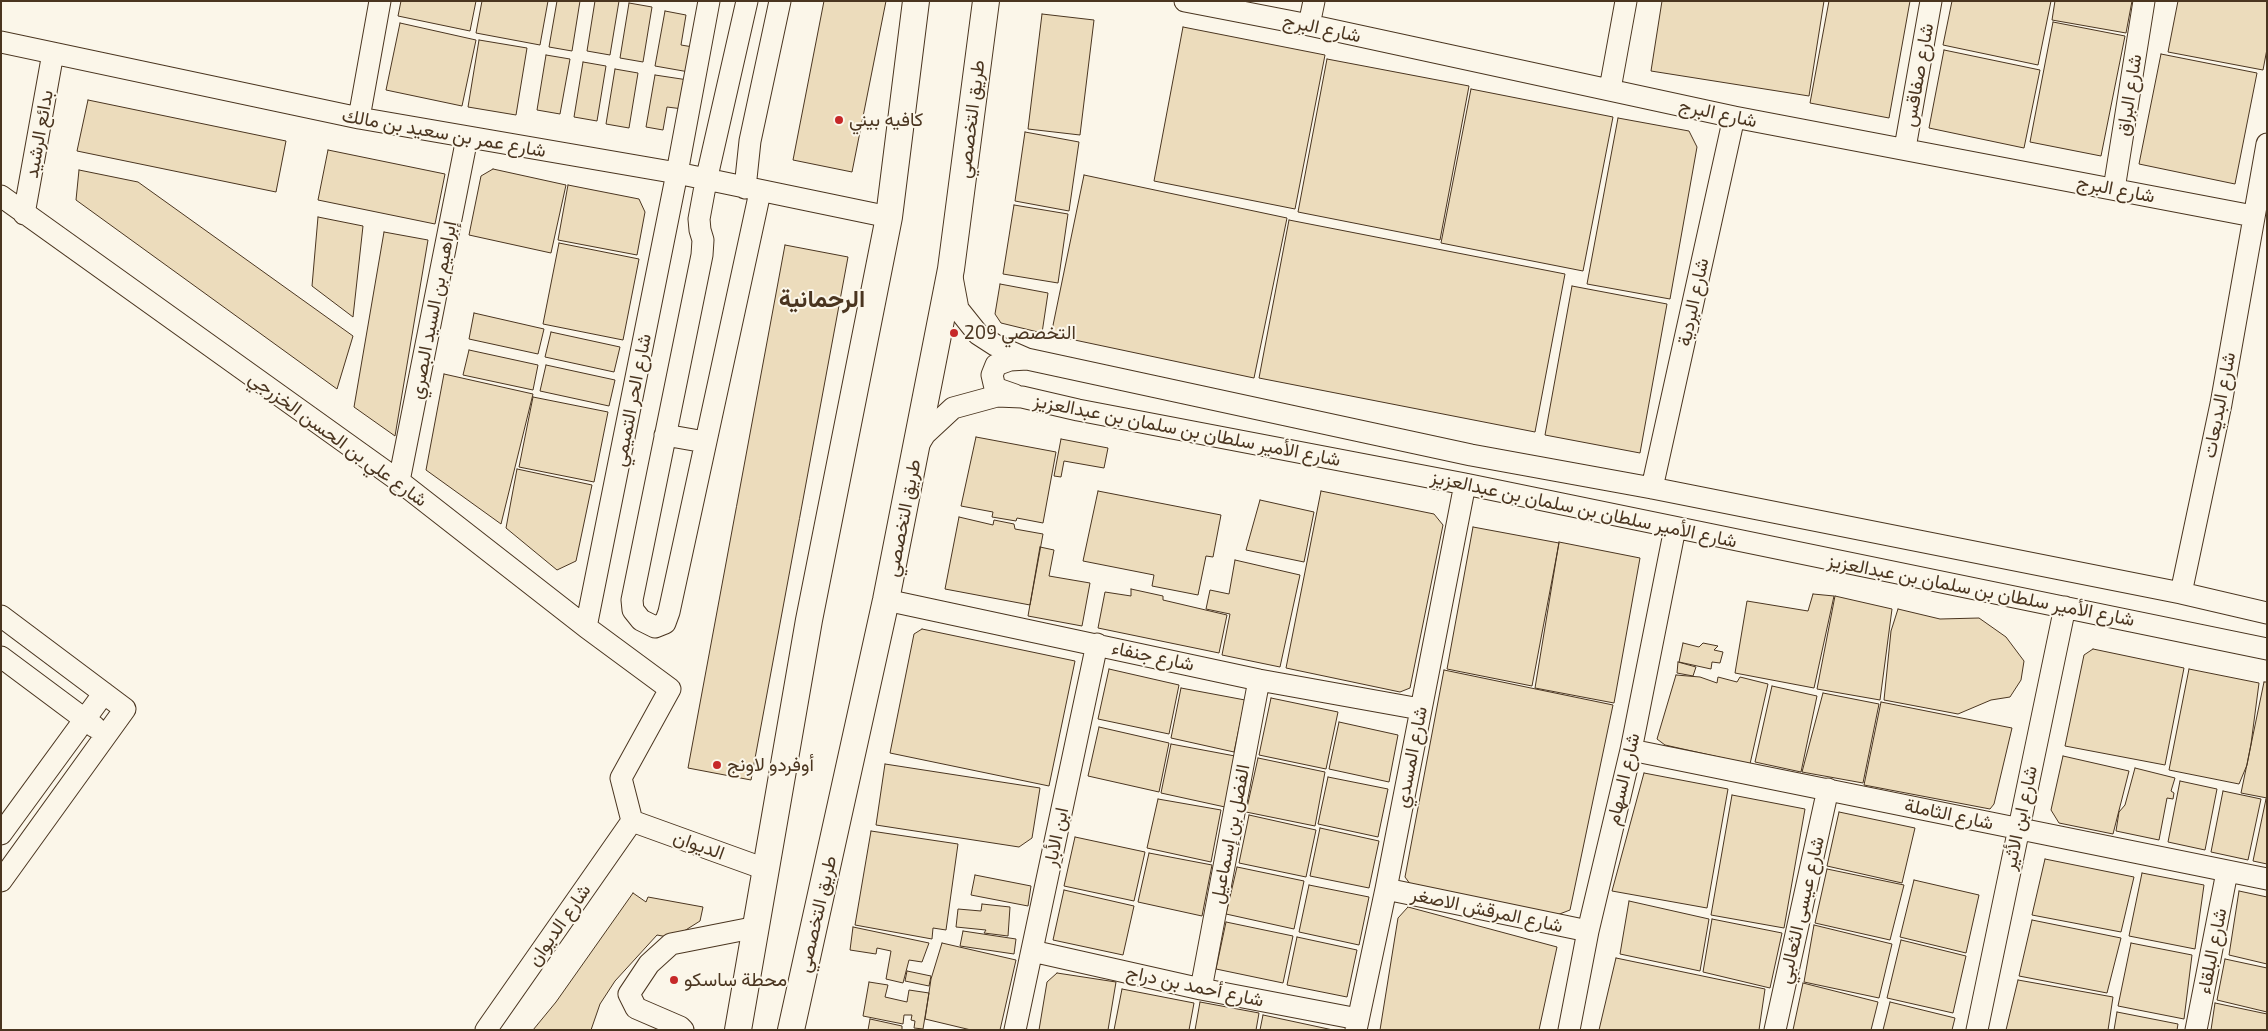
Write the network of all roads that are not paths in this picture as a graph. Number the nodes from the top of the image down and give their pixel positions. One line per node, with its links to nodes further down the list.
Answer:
1 (380, 1): 17 (street)
2 (709, 1): 21 (street, شارع الحر التميمي)
3 (747, 1): 22 (street)
4 (780, 1): 24 (street)
5 (916, 1): 28 (main road)
6 (986, 1): 29 (main road, طريق التخصصي)
7 (1185, 1): 12 (street, شارع البرج)
8 (1314, 1): 12 (street)
9 (1626, 1): 15 (street)
10 (1931, 1): 20 (street, شارع صفاقس)
11 (2144, 1): 23 (street, شارع البراق)
12 (1309, 25): 15 (street, شارع البرج)
13 (1, 42): 14 (street, شارع عمر بن سعيد بن مالك)
14 (53, 53): 17 (street, شارع عمر بن سعيد بن مالك); 26 (street, بدائع الرشيد)
15 (1610, 89): 16 (street, شارع البرج)
16 (1734, 117): 20 (street, شارع البرج); 37 (street, شارع البردية)
17 (359, 118): 18 (street, شارع عمر بن سعيد بن مالك)
18 (467, 138): 21 (street, شارع عمر بن سعيد بن مالك); 35 (street, إبراهيم بن السيد البصري)
19 (2267, 144): 27 (street, شارع البديعات)
20 (1905, 148): 23 (street, شارع البرج)
21 (677, 173): 22 (street, شارع عمر بن سعيد بن مالك); 44 (street, شارع الحر التميمي)
22 (706, 181): 24 (street, شارع عمر بن سعيد بن مالك); 32 (street)
23 (2114, 189): 27 (street, شارع البرج)
24 (752, 190): 28 (street, شارع عمر بن سعيد بن مالك); 33 (street)
25 (1, 196): 26 (street, شارع علي بن الحسن الخزرجي)
26 (24, 214): 35 (street, شارع علي بن الحسن الخزرجي)
27 (2253, 216): 39 (street, شارع البديعات)
28 (889, 217): 58 (main road)
29 (951, 269): 30 (street, شارع الأمير سلطان بن سلمان بن عبدالعزيز); 34 (main road, طريق التخصصي)
30 (1027, 359): 31 (street); 37 (street, شارع الأمير سلطان بن سلمان بن عبدالعزيز)
31 (1022, 397): 34 (street, شارع الأمير سلطان بن سلمان بن عبدالعزيز); 36 (street, شارع الأمير سلطان بن سلمان بن عبدالعزيز)
32 (665, 436): 33 (street); 33 (street)
33 (705, 442)
34 (917, 447): 40 (main road, طريق التخصصي)
35 (399, 481): 44 (street, شارع علي بن الحسن الخزرجي)
36 (1465, 484): 38 (street, شارع الأمير سلطان بن سلمان بن عبدالعزيز); 50 (street, شارع المسدي)
37 (1652, 488): 39 (street, شارع الأمير سلطان بن سلمان بن عبدالعزيز)
38 (1675, 528): 41 (street, شارع الأمير سلطان بن سلمان بن عبدالعزيز); 53 (street, شارع السهام)
39 (2181, 593): 42 (street, شارع الأمير سلطان بن سلمان بن عبدالعزيز)
40 (886, 600): 45 (street, شارع جنفاء); 71 (main road, طريق التخصصي)
41 (2065, 607): 46 (street, شارع الأمير سلطان بن سلمان بن عبدالعزيز); 56 (street, شارع ابن الأثير)
42 (2267, 613)
43 (1, 616): 49 (street)
44 (586, 627): 55 (street, شارع علي بن الحسن الخزرجي)
45 (1097, 644): 48 (street, شارع جنفاء); 65 (street, ابن الأبار)
46 (2267, 648)
47 (1, 656): 51 (street)
48 (1259, 680): 50 (street, شارع جنفاء); 66 (street, الفضل بن إسماعيل)
49 (104, 693): 51 (street); 52 (street)
50 (1420, 709): 62 (street, شارع المسدي)
51 (84, 719): 52 (street); 57 (street)
52 (106, 736): 60 (street)
53 (1630, 750): 54 (street, شارع الثاملة); 64 (street, شارع السهام)
54 (1828, 789): 56 (street, شارع الثاملة); 74 (street, شارع عيسى الثعالبي)
55 (632, 821): 58 (street, الديوان); 68 (street, شارع الديوان)
56 (2018, 829): 59 (street, شارع الثاملة); 75 (street, شارع ابن الأثير)
57 (1, 834)
58 (765, 869): 63 (main road)
59 (2227, 872): 61 (street, شارع الثاملة); 76 (street, شارع البلقاء)
60 (1, 880)
61 (2267, 880)
62 (1386, 889): 64 (street, شارع المرقش الاصغر); 67 (street, شارع المسدي)
63 (757, 927): 69 (street); 70 (main road)
64 (1588, 930): 73 (street, شارع السهام)
65 (1032, 951): 66 (street, شارع أحمد بن دراج); 72 (street, ابن الأبار)
66 (1201, 989): 67 (street, شارع أحمد بن دراج)
67 (1357, 1024)
68 (486, 1030)
69 (683, 1030)
70 (738, 1030)
71 (791, 1030)
72 (1015, 1030)
73 (1569, 1030)
74 (1774, 1030)
75 (1977, 1030)
76 (2196, 1030)

